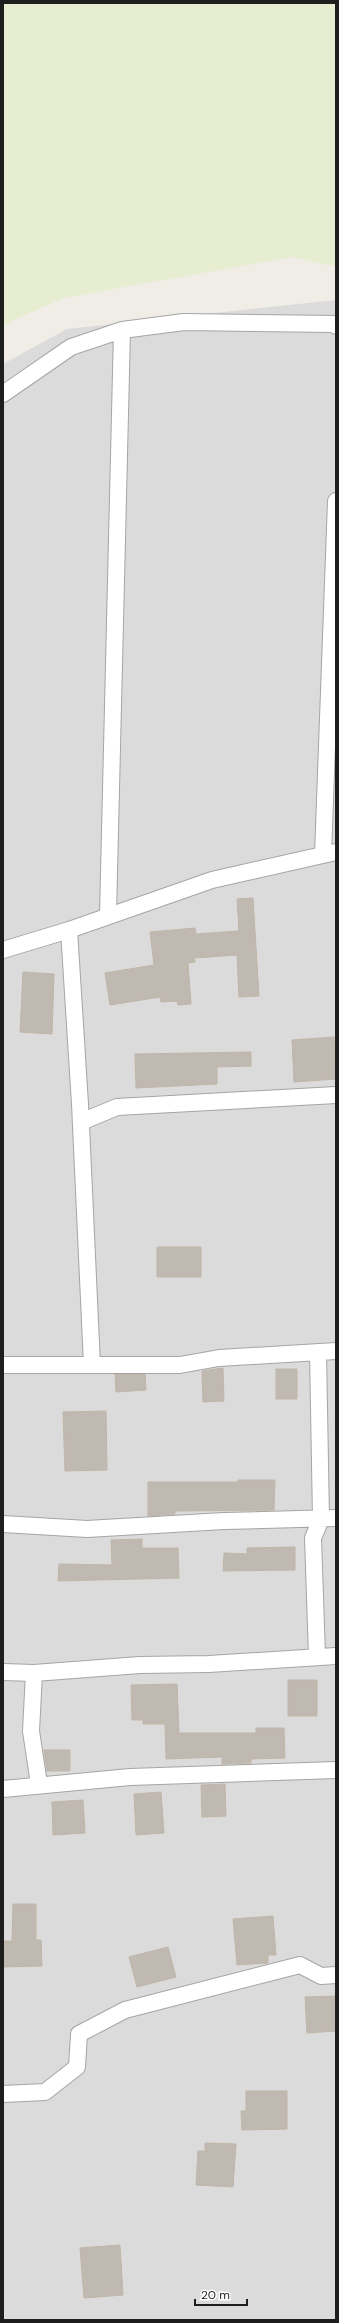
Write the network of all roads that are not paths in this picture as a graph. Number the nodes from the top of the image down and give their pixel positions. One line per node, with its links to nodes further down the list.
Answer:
1 (336, 326): 2 (street)
2 (122, 330): 3 (street); 6 (street)
3 (3, 394)
4 (336, 501): 5 (street)
5 (329, 854): 6 (street)
6 (108, 915): 7 (street)
7 (69, 930): 8 (street); 10 (street)
8 (3, 950)
9 (336, 1095): 10 (street)
10 (81, 1122): 14 (street)
11 (318, 1352): 12 (street); 14 (street); 15 (street)
12 (336, 1352)
13 (3, 1365): 14 (street)
14 (92, 1365)
15 (328, 1519): 16 (street); 17 (street)
16 (3, 1524)
17 (317, 1656): 18 (street); 20 (street)
18 (336, 1656)
19 (3, 1672): 20 (street)
20 (34, 1673): 22 (street)
21 (336, 1770): 22 (street)
22 (40, 1784): 23 (street)
23 (3, 1789)
24 (336, 1975): 25 (street)
25 (3, 2094)

